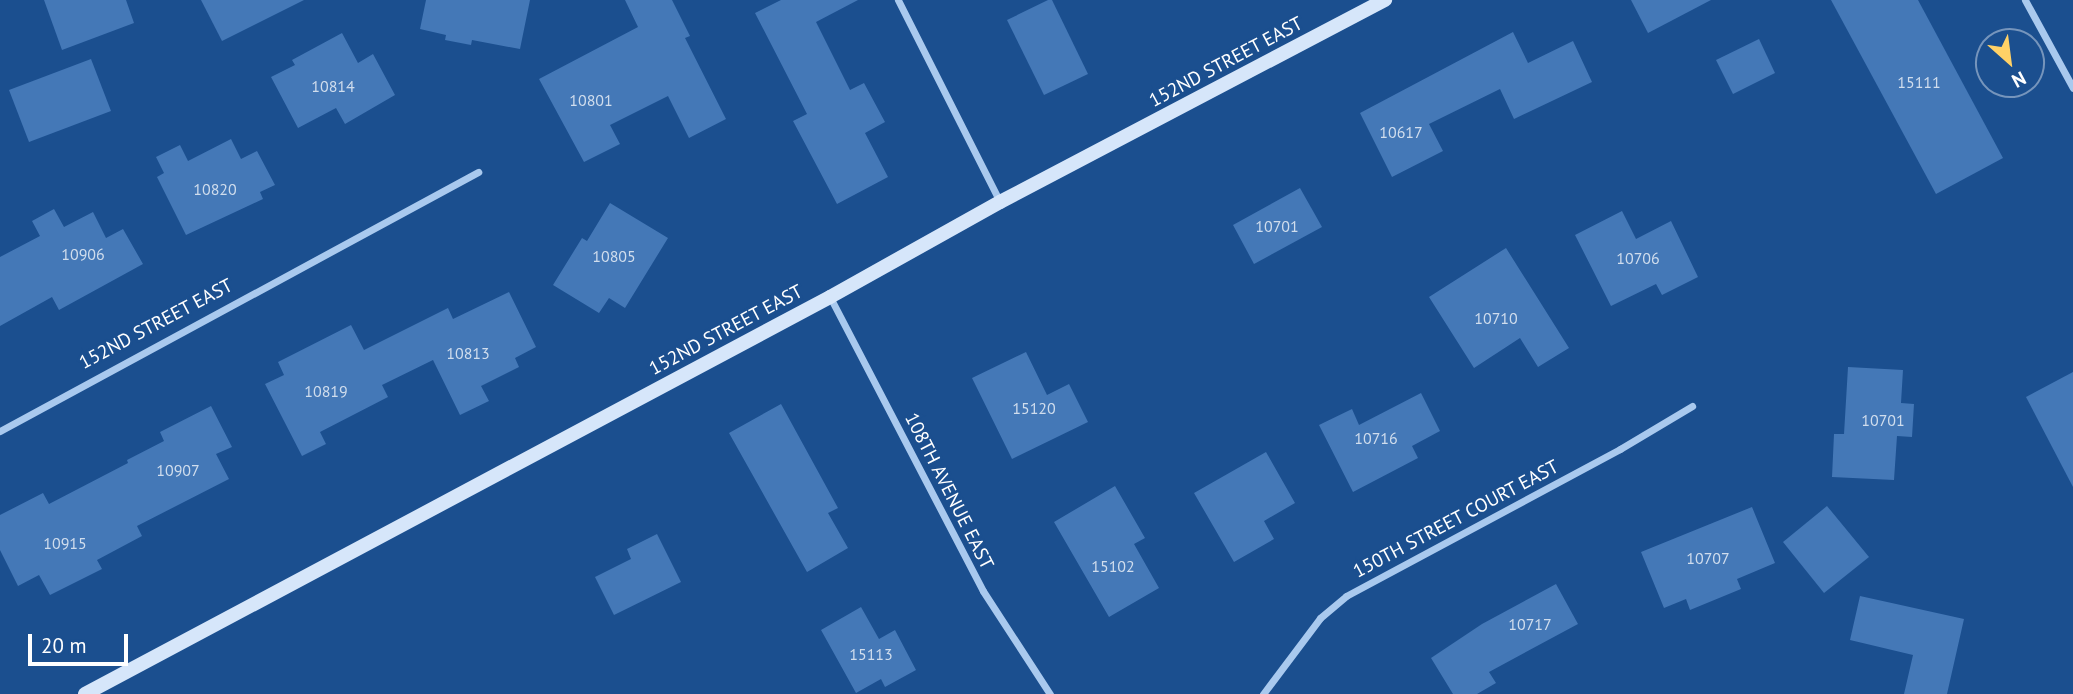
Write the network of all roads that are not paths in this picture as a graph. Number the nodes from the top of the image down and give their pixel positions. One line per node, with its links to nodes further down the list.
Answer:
1 (898, 0): 6 (street)
2 (1385, 0): 6 (main road, 152ND STREET EAST)
3 (2025, 0): 4 (street)
4 (2073, 88)
5 (478, 172): 9 (street, 152ND STREET EAST)
6 (1000, 202): 7 (main road, 152ND STREET EAST)
7 (830, 297): 10 (main road, 152ND STREET EAST); 12 (street, 108TH AVENUE EAST)
8 (1692, 406): 13 (street, 150TH STREET COURT EAST)
9 (0, 431)
10 (111, 688): 11 (main road, 152ND STREET EAST)
11 (85, 694)
12 (1051, 694)
13 (1263, 694)

